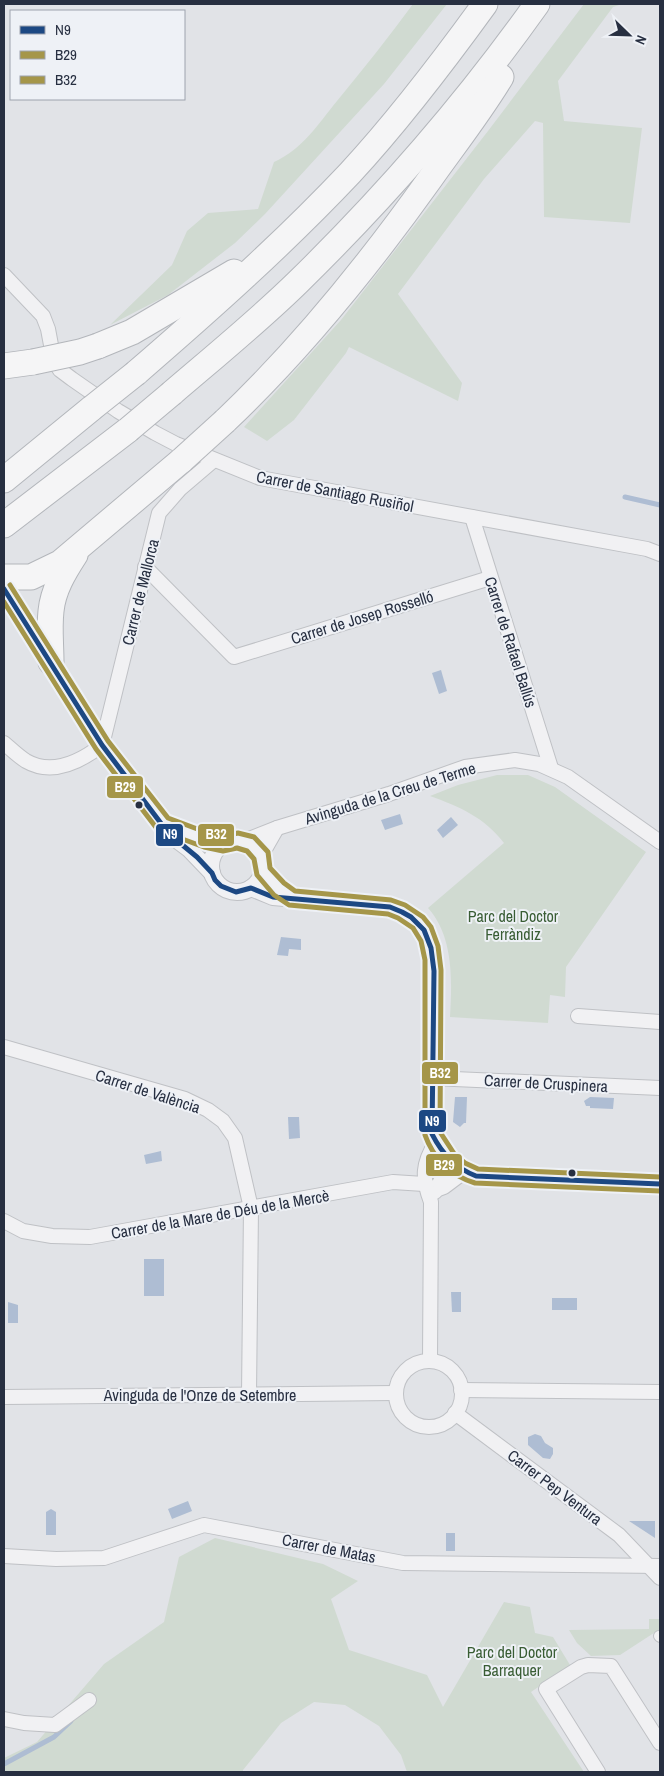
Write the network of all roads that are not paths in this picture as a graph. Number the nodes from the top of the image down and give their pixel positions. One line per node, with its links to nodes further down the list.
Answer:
1 (485, 4): 3 (highway)
2 (538, 4): 9 (highway, bridge); 10 (highway, bridge)
3 (278, 245): 5 (highway, bridge); 7 (highway, bridge)
4 (4, 275): 6 (street, Carrer de Santiago Rusiñol)
5 (4, 366)
6 (214, 460): 8 (street, Carrer de Santiago Rusiñol); 12 (street, Carrer de Mallorca)
7 (4, 480)
8 (472, 516): 11 (street, Carrer de Santiago Rusiñol); 14 (street, Carrer de Rafael Ballús)
9 (4, 525)
10 (81, 545): 13 (highway); 16 (highway)
11 (660, 554)
12 (145, 568): 14 (street, Carrer de Josep Rosselló); 18 (street, Carrer de Mallorca)
13 (4, 577)
14 (490, 578): 19 (street, Carrer de Rafael Ballús)
15 (4, 589): 16 (street)
16 (52, 662): 18 (street)
17 (4, 743): 18 (street)
18 (102, 745): 20 (street)
19 (551, 768): 21 (street, Avinguda de la Creu de Terme); 23 (street, Avinguda de la Creu de Terme)
20 (163, 824): 24 (street); 26 (street)
21 (277, 828): 22 (street, Avinguda de la Creu de Terme); 25 (street)
22 (244, 841): 24 (street); 25 (street)
23 (660, 842)
24 (224, 844): 26 (street)
25 (262, 864): 27 (street); 28 (street)
26 (212, 873): 27 (street)
27 (251, 888): 28 (street)
28 (292, 898): 32 (street)
29 (578, 1016): 30 (street)
30 (660, 1022)
31 (4, 1047): 39 (street, Carrer de València)
32 (432, 1078): 33 (street, Carrer de Cruspinera); 34 (street)
33 (660, 1088)
34 (436, 1142): 35 (street); 38 (street)
35 (450, 1162): 36 (street); 38 (street)
36 (464, 1172): 37 (street); 38 (street)
37 (660, 1184)
38 (430, 1192): 39 (street, Carrer de la Mare de Déu de la Mercè); 41 (street)
39 (251, 1208): 40 (street, Carrer de la Mare de Déu de la Mercè); 45 (street, Carrer de València)
40 (4, 1221)
41 (430, 1361): 42 (street); 44 (street)
42 (461, 1390): 43 (street); 47 (street)
43 (660, 1392)
44 (395, 1393): 45 (street, Avinguda de l'Onze de Setembre); 47 (street)
45 (249, 1395): 46 (street, Avinguda de l'Onze de Setembre)
46 (4, 1397)
47 (455, 1414): 49 (street, Carrer Pep Ventura)
48 (4, 1556): 49 (street, Carrer de Matas)
49 (656, 1566): 50 (street, Carrer Pep Ventura)
50 (660, 1578)
51 (89, 1700): 52 (street)
52 (4, 1719)
53 (660, 1743): 54 (street)
54 (598, 1772)

